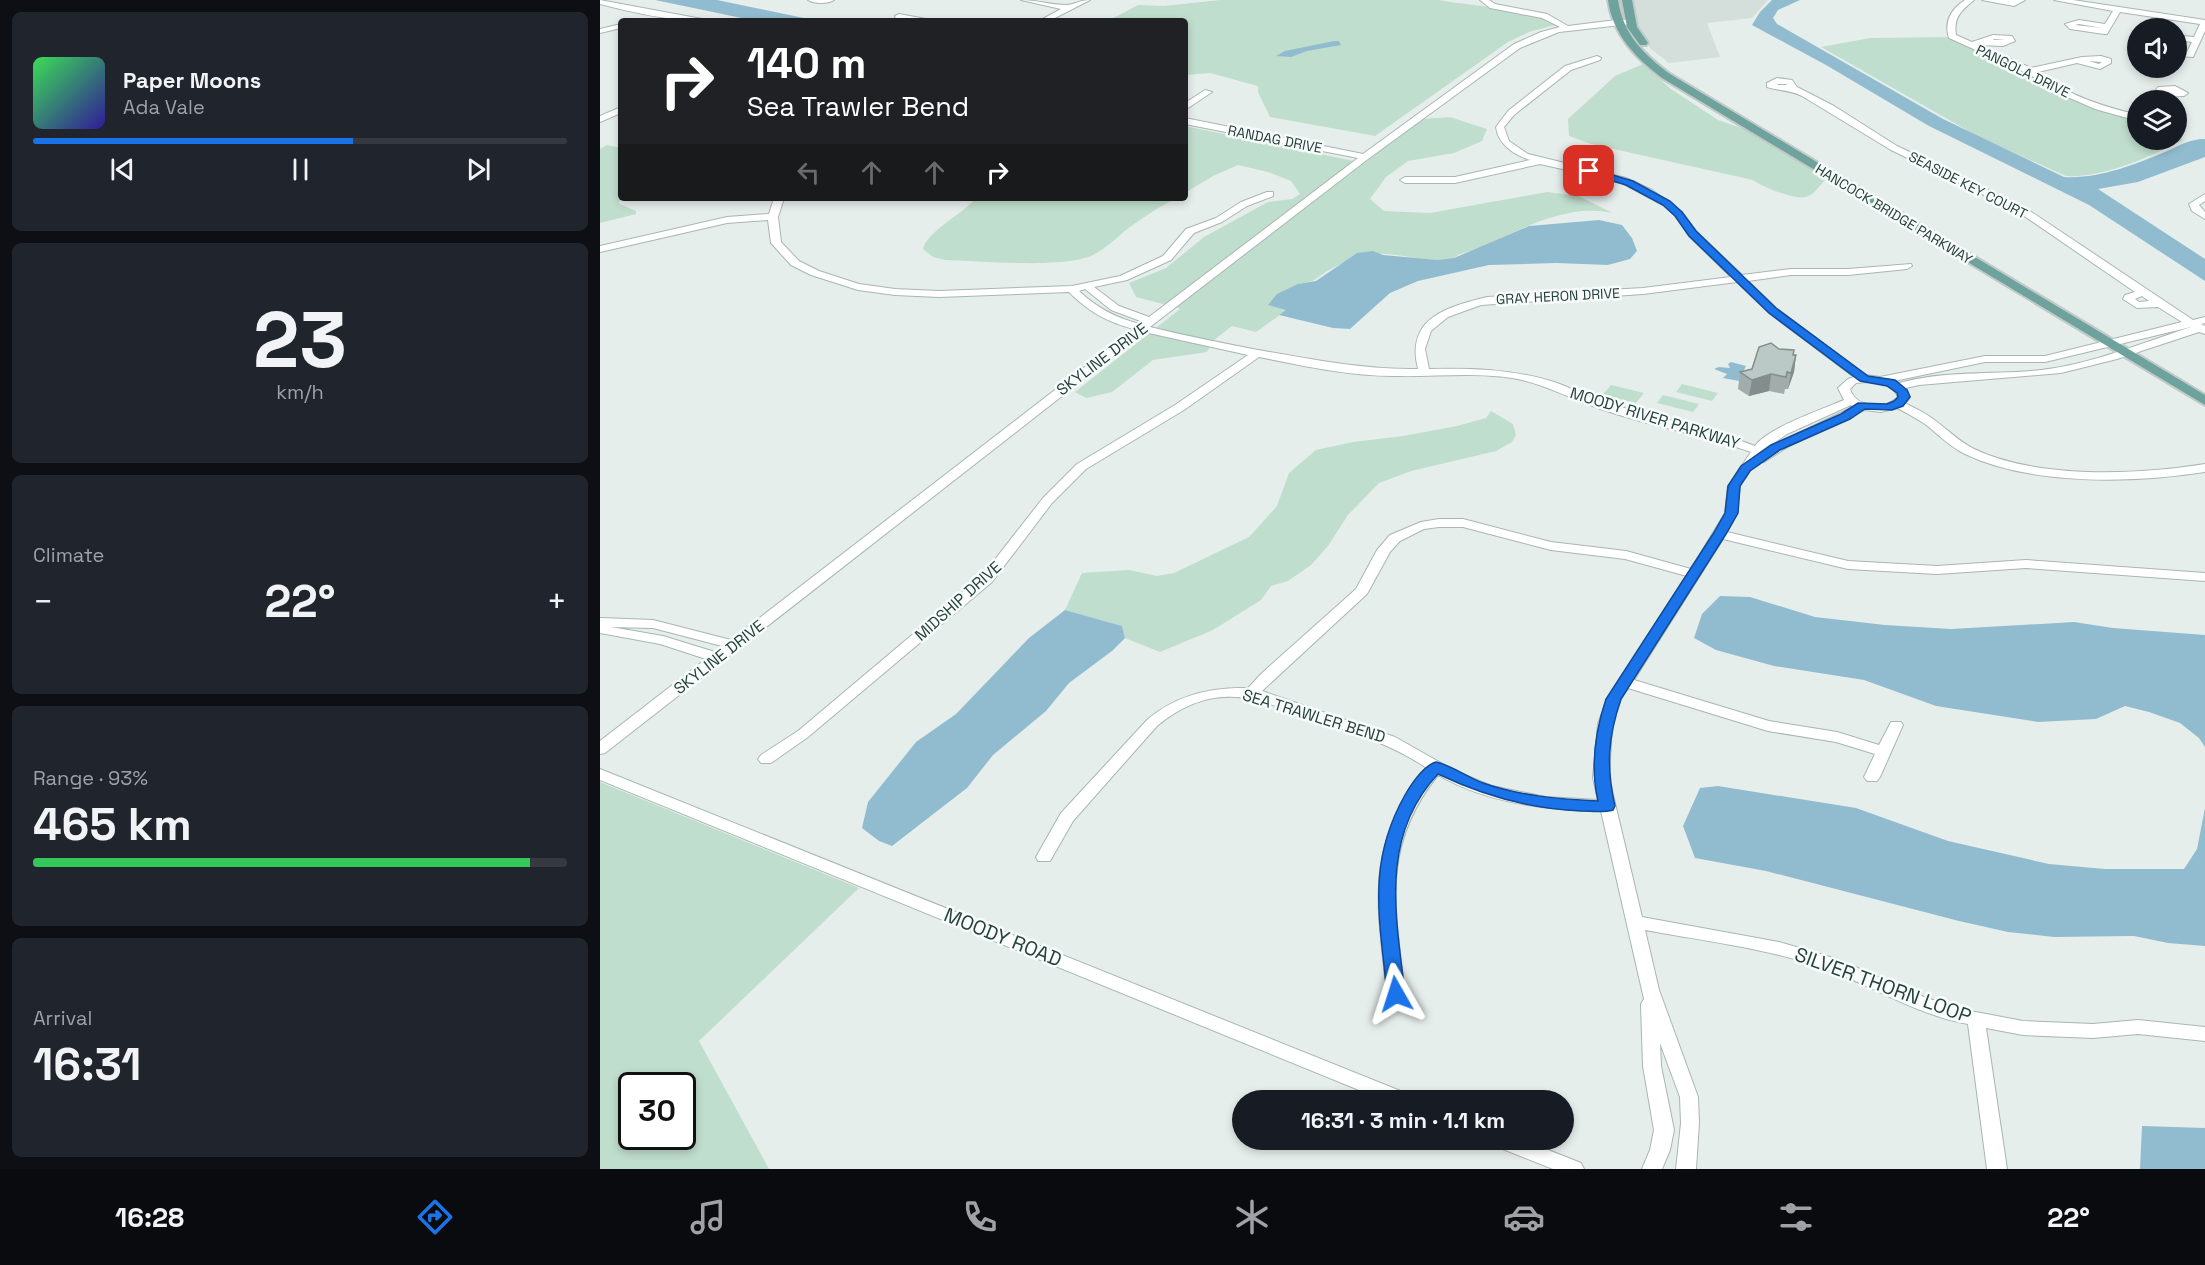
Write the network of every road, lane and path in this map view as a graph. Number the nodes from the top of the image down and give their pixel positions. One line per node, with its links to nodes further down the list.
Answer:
1 (812, 0): 2 (street)
2 (828, 0)
3 (1026, 0): 13 (street)
4 (1086, 0): 13 (street)
5 (1484, 0): 23 (street)
6 (1613, 0): 19 (main road, HANCOCK BRIDGE PARKWAY)
7 (1627, 0): 19 (main road, HANCOCK BRIDGE PARKWAY)
8 (1970, 0): 28 (street, PANGOLA DRIVE)
9 (1986, 0): 10 (street)
10 (2020, 0)
11 (2058, 0): 14 (street)
12 (600, 2): 16 (street)
13 (1068, 8): 18 (street)
14 (2118, 9): 20 (street); 22 (street)
15 (899, 16): 17 (street)
16 (684, 18)
17 (909, 18)
18 (1049, 18)
19 (1624, 22): 23 (street, SKYLINE DRIVE); 58 (main road, HANCOCK BRIDGE PARKWAY); 59 (main road, HANCOCK BRIDGE PARKWAY)
20 (2205, 22): 26 (street)
21 (618, 27): 24 (street)
22 (2107, 27)
23 (1567, 28): 41 (street, SKYLINE DRIVE)
24 (600, 31)
25 (2187, 39): 26 (street)
26 (2197, 40): 29 (street)
27 (1984, 42): 28 (street)
28 (1969, 45): 32 (street, PANGOLA DRIVE)
29 (2187, 55)
30 (1597, 58): 42 (street)
31 (2079, 61): 32 (street)
32 (2030, 71): 38 (street, PANGOLA DRIVE)
33 (1792, 88): 57 (street, SEASIDE KEY COURT)
34 (1208, 92): 35 (street)
35 (1188, 104)
36 (600, 111): 37 (street)
37 (618, 113): 39 (street)
38 (2127, 114)
39 (600, 119)
40 (1188, 122): 41 (street, RANDAG DRIVE)
41 (1365, 157): 56 (street, SKYLINE DRIVE)
42 (1539, 161): 43 (street); 51 (street)
43 (1405, 180)
44 (1270, 194): 52 (street)
45 (2205, 197): 47 (street)
46 (778, 201): 48 (street)
47 (2205, 216)
48 (773, 217): 49 (street); 53 (street)
49 (600, 249)
50 (1907, 266): 51 (street, GRAY HERON DRIVE)
51 (1742, 280): 63 (street, GRAY HERON DRIVE); 66 (street)
52 (1088, 287): 53 (street); 54 (street, MOODY RIVER PARKWAY)
53 (1072, 289): 55 (street, MOODY RIVER PARKWAY)
54 (1108, 305): 55 (street); 56 (street, MOODY RIVER PARKWAY)
55 (1094, 310): 56 (street, MOODY RIVER PARKWAY)
56 (1148, 325): 60 (street, MOODY RIVER PARKWAY); 80 (street, SKYLINE DRIVE)
57 (2201, 326): 59 (street); 59 (street)
58 (2108, 342): 59 (main road, HANCOCK BRIDGE PARKWAY); 61 (street)
59 (2128, 346): 64 (street); 69 (main road, HANCOCK BRIDGE PARKWAY); 70 (main road, HANCOCK BRIDGE PARKWAY)
60 (1258, 353): 63 (street, MOODY RIVER PARKWAY); 87 (street, MIDSHIP DRIVE)
61 (2035, 359): 62 (street); 64 (street)
62 (1986, 362): 65 (street); 67 (street)
63 (1424, 372): 73 (street, MOODY RIVER PARKWAY)
64 (2044, 372): 65 (street)
65 (1994, 375): 68 (street)
66 (1864, 379): 67 (street); 71 (street)
67 (1880, 380): 68 (street)
68 (1898, 387): 72 (street)
69 (2205, 388)
70 (2205, 401)
71 (1857, 403): 72 (street); 73 (street)
72 (1898, 404): 74 (street)
73 (1762, 452): 75 (street)
74 (2205, 468)
75 (1719, 534): 76 (street); 77 (street)
76 (1695, 574): 82 (street); 83 (street)
77 (2205, 577)
78 (600, 622): 80 (street)
79 (600, 629): 81 (street)
80 (734, 645): 81 (street, SKYLINE DRIVE)
81 (717, 658): 85 (street, SKYLINE DRIVE)
82 (1625, 682): 86 (street); 91 (street)
83 (1252, 693): 88 (street, SEA TRAWLER BEND); 92 (street, SEA TRAWLER BEND)
84 (1896, 725): 86 (street)
85 (600, 749)
86 (1884, 751): 90 (street)
87 (766, 759)
88 (1436, 767): 91 (street, SEA TRAWLER BEND); 95 (street)
89 (600, 774): 100 (street, MOODY ROAD)
90 (1872, 777)
91 (1607, 806): 93 (street)
92 (1044, 857)
93 (1634, 922): 94 (street); 96 (street, SILVER THORN LOOP)
94 (1650, 990): 98 (street); 99 (street)
95 (1396, 994)
96 (1976, 1019): 97 (street, SILVER THORN LOOP); 105 (street)
97 (2205, 1034)
98 (1676, 1064): 99 (street); 104 (street)
99 (1652, 1066): 103 (street)
100 (1379, 1090)
101 (1527, 1150): 102 (street)
102 (1574, 1169)
103 (1652, 1169)
104 (1686, 1169)
105 (1998, 1169)

